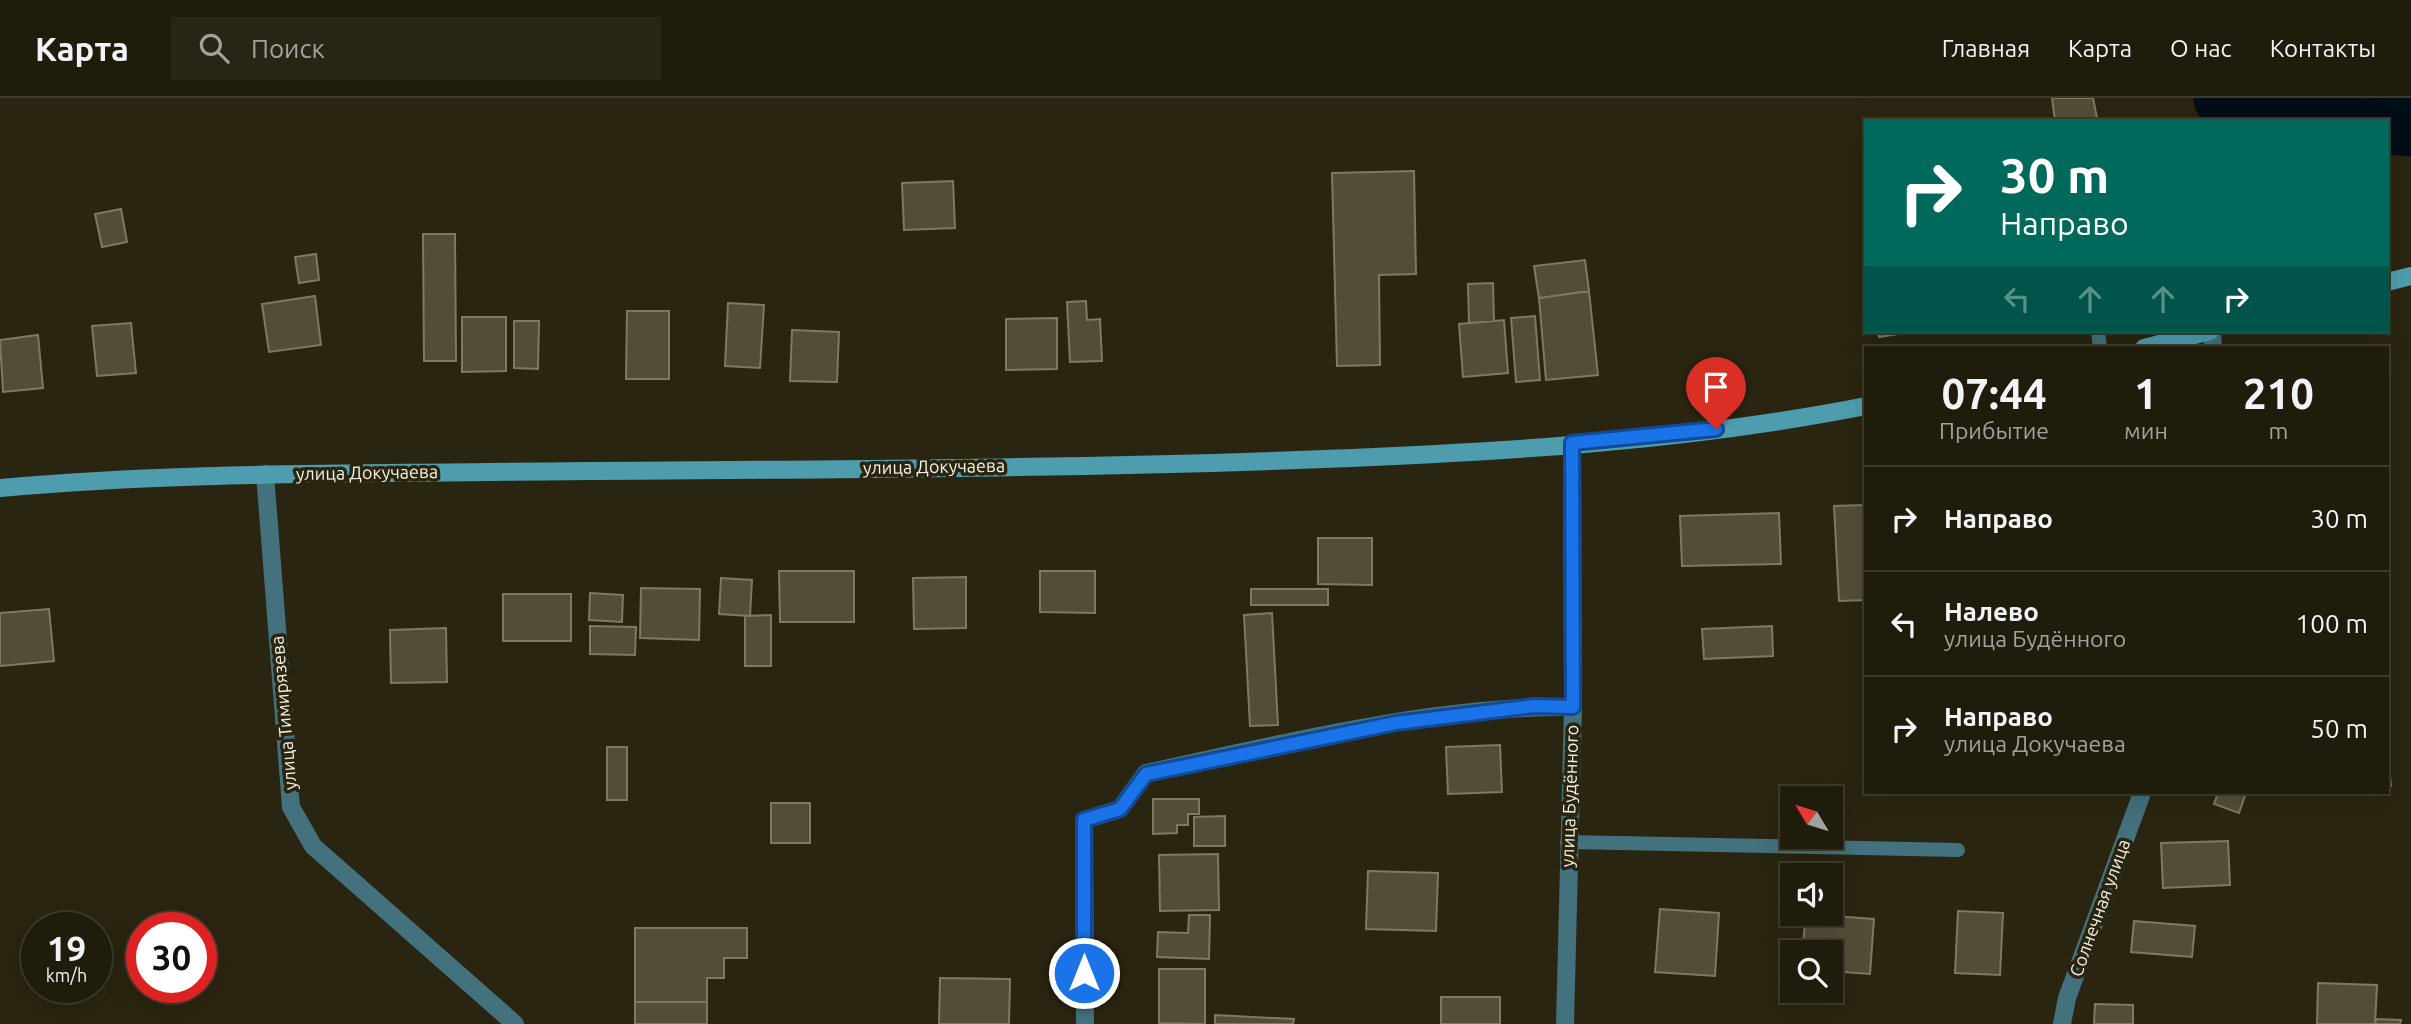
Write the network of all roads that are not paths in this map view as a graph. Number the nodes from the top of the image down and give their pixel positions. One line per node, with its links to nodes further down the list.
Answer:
1 (2411, 276): 2 (main road)
2 (2389, 282)
3 (2203, 333): 4 (main road)
4 (2152, 346)
5 (1864, 406): 6 (main road, улица Докучаева)
6 (1572, 443): 7 (main road, улица Докучаева); 9 (street, улица Будённого)
7 (265, 474): 8 (main road, улица Докучаева); 13 (street, улица Тимирязева)
8 (0, 488)
9 (1573, 707): 11 (street, улица Будённого); 14 (street)
10 (2142, 794): 16 (street, Солнечная улица)
11 (1567, 842): 12 (lane); 15 (street, улица Будённого)
12 (1958, 850)
13 (515, 1024)
14 (1085, 1024)
15 (1565, 1024)
16 (2062, 1024)

